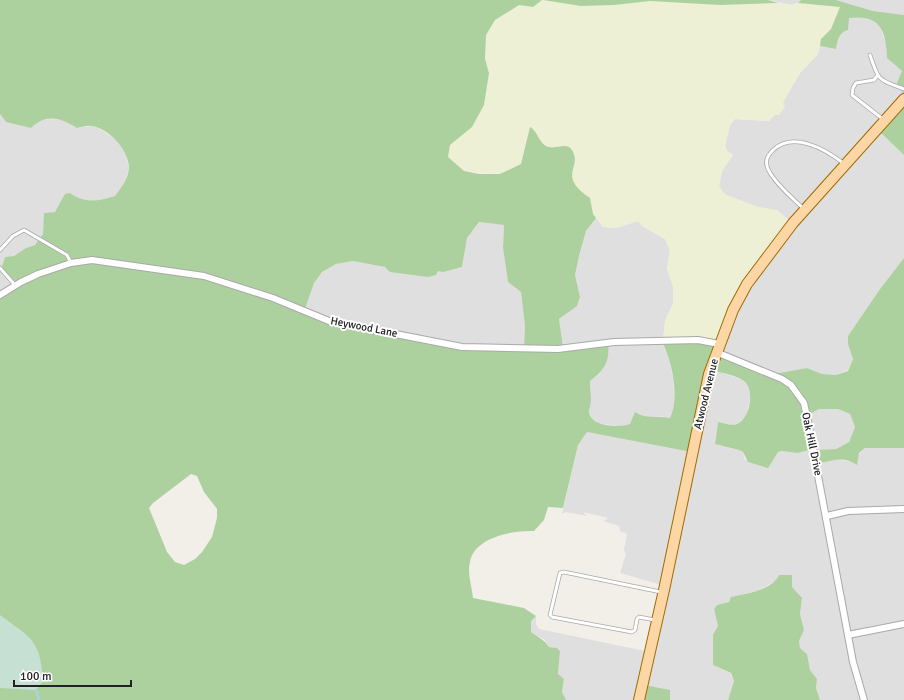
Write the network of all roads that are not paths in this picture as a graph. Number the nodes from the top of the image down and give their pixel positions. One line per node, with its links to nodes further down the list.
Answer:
1 (870, 55): 2 (lane)
2 (877, 76): 3 (lane); 5 (lane)
3 (904, 89)
4 (904, 99): 5 (main road, Atwood Avenue)
5 (884, 120): 6 (main road, Atwood Avenue)
6 (845, 164): 7 (main road, Atwood Avenue); 7 (lane)
7 (804, 209): 13 (main road, Atwood Avenue)
8 (0, 250): 9 (lane)
9 (71, 263): 11 (street, Heywood Lane); 13 (street, Heywood Lane)
10 (0, 268): 11 (lane)
11 (15, 285): 12 (street, Heywood Lane)
12 (0, 296)
13 (717, 348): 15 (street, Oak Hill Drive); 16 (main road, Atwood Avenue)
14 (904, 509): 15 (street)
15 (827, 516): 19 (street, Oak Hill Drive)
16 (664, 592): 17 (main road, Atwood Avenue); 17 (lane)
17 (657, 621): 20 (main road, Atwood Avenue)
18 (904, 624): 19 (street)
19 (848, 635): 21 (street, Oak Hill Drive)
20 (639, 700)
21 (864, 700)

